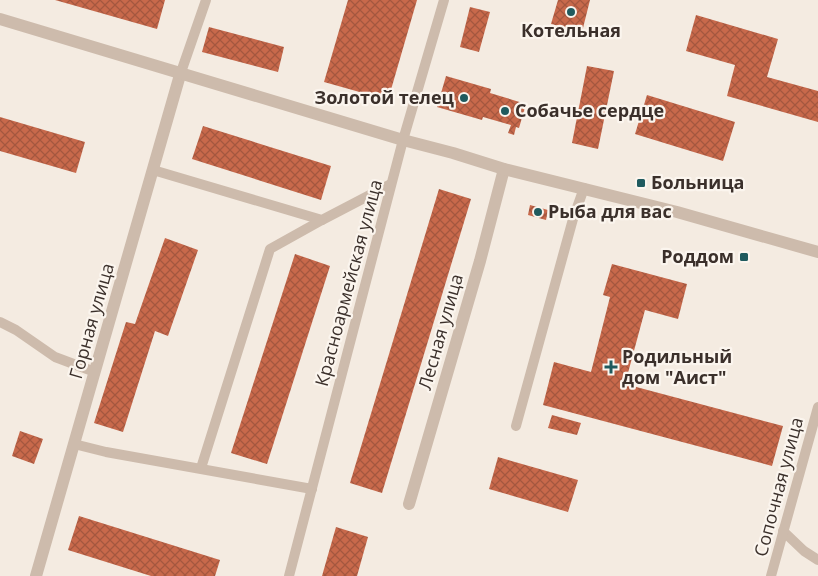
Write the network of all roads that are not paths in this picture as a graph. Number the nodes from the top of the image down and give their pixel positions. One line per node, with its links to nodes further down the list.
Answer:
1 (206, 0): 4 (lane)
2 (444, 0): 5 (lane, Красноармейская улица)
3 (0, 19): 4 (street)
4 (180, 75): 5 (street); 7 (street, Горная улица)
5 (403, 140): 6 (street); 8 (lane, Красноармейская улица)
6 (504, 168): 9 (street); 19 (street, Лесная улица)
7 (153, 170): 10 (lane); 13 (street, Горная улица)
8 (391, 184): 10 (lane); 18 (lane, Красноармейская улица)
9 (584, 188): 11 (street); 15 (lane)
10 (322, 220): 17 (lane)
11 (818, 252)
12 (0, 322): 13 (lane)
13 (95, 372): 16 (street, Горная улица)
14 (818, 407): 20 (lane, Сопочная улица)
15 (516, 426)
16 (74, 444): 17 (lane); 22 (street, Горная улица)
17 (201, 468): 18 (lane)
18 (312, 489): 23 (lane, Красноармейская улица)
19 (409, 504)
20 (784, 532): 21 (lane); 24 (lane, Сопочная улица)
21 (818, 560)
22 (36, 576)
23 (289, 576)
24 (771, 576)

